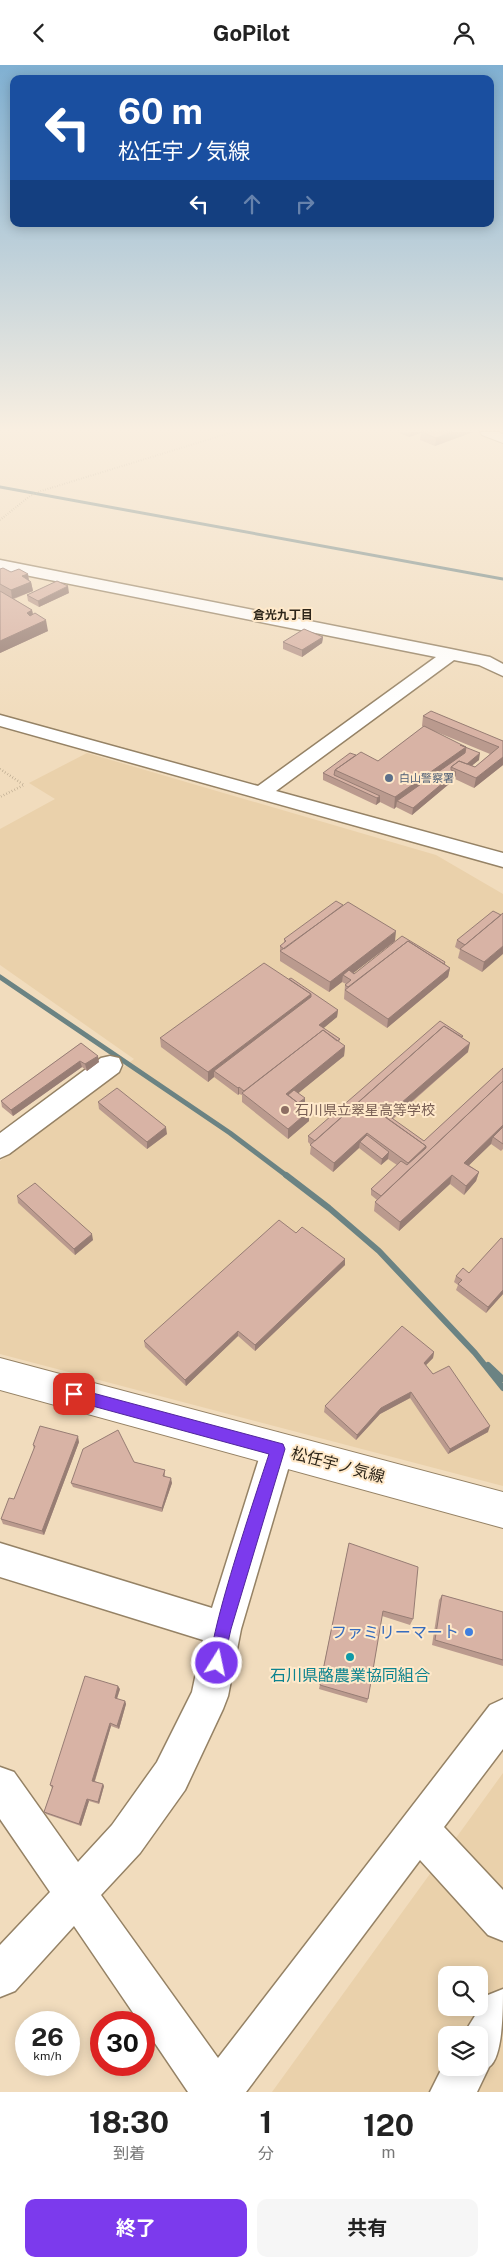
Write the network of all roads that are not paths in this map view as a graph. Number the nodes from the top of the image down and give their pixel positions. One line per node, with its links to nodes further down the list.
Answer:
1 (0, 565): 2 (street)
2 (451, 654): 3 (street); 7 (street)
3 (484, 661): 4 (street); 5 (street)
4 (503, 665)
5 (503, 671)
6 (0, 720): 7 (street)
7 (260, 793): 8 (street)
8 (503, 860)
9 (110, 1065): 10 (street)
10 (0, 1147)
11 (0, 1374): 12 (main road, 松任宇ノ気線)
12 (278, 1449): 13 (main road, 松任宇ノ気線); 15 (street)
13 (503, 1510)
14 (0, 1560): 15 (street)
15 (223, 1629): 19 (street)
16 (503, 1718): 18 (street)
17 (0, 1786): 19 (street)
18 (418, 1829): 20 (street); 26 (street)
19 (76, 1893): 21 (street); 25 (street)
20 (503, 1920)
21 (0, 1976)
22 (503, 2010): 23 (street)
23 (488, 2034)
24 (462, 2076): 27 (street)
25 (215, 2092)
26 (219, 2092)
27 (452, 2092)

